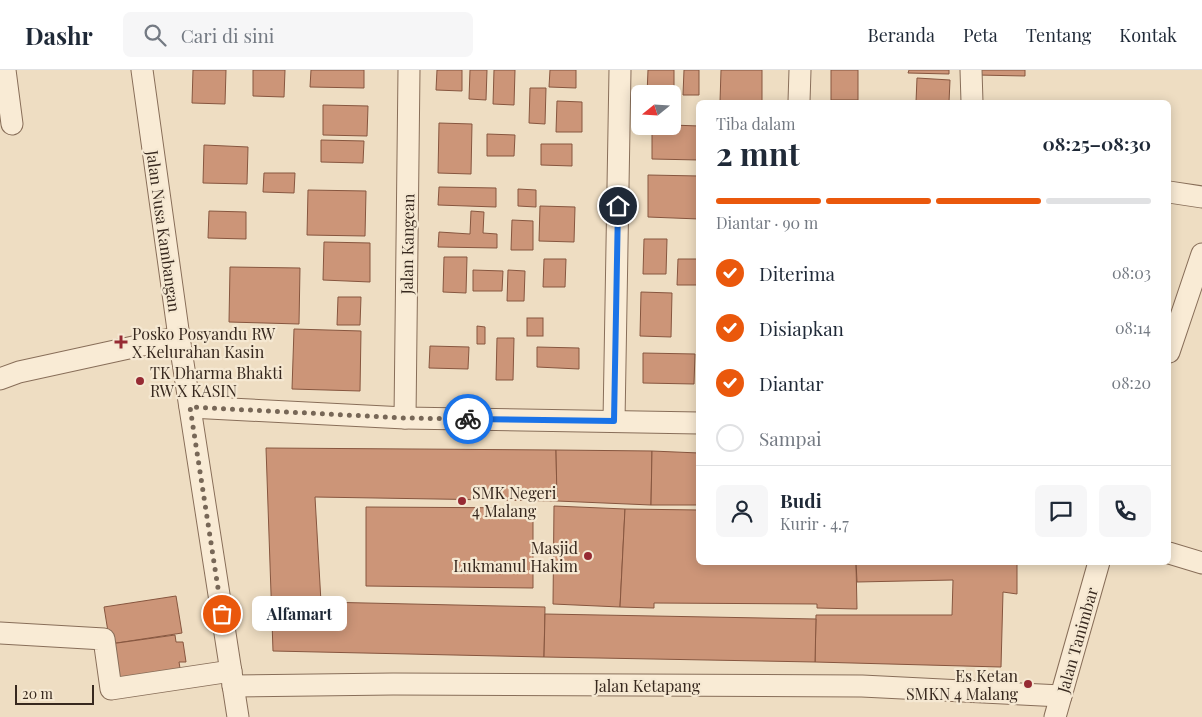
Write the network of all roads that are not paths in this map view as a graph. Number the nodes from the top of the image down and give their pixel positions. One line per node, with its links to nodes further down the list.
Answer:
1 (5, 70): 9 (street)
2 (142, 70): 13 (street, Jalan Nusa Kambangan)
3 (409, 70): 17 (street, Jalan Kangean)
4 (620, 70): 18 (street)
5 (800, 70): 7 (street)
6 (971, 70): 8 (street)
7 (799, 100)
8 (972, 100)
9 (12, 124)
10 (1171, 192): 11 (street)
11 (1202, 197)
12 (1202, 254): 14 (street)
13 (179, 337): 15 (street); 16 (street, Jalan Nusa Kambangan)
14 (1171, 346)
15 (9, 376)
16 (190, 407): 17 (street); 24 (street, Jalan Nusa Kambangan)
17 (405, 418): 18 (street)
18 (614, 421): 19 (street)
19 (696, 423)
20 (1171, 554): 21 (street)
21 (1202, 563)
22 (1098, 565): 25 (street, Jalan Tanimbar)
23 (0, 633): 24 (street, Jalan Ketapang)
24 (232, 678): 25 (street, Jalan Ketapang); 26 (street, Jalan Nusa Kambangan)
25 (1061, 696): 27 (street, Jalan Tanimbar)
26 (238, 717)
27 (1056, 717)

